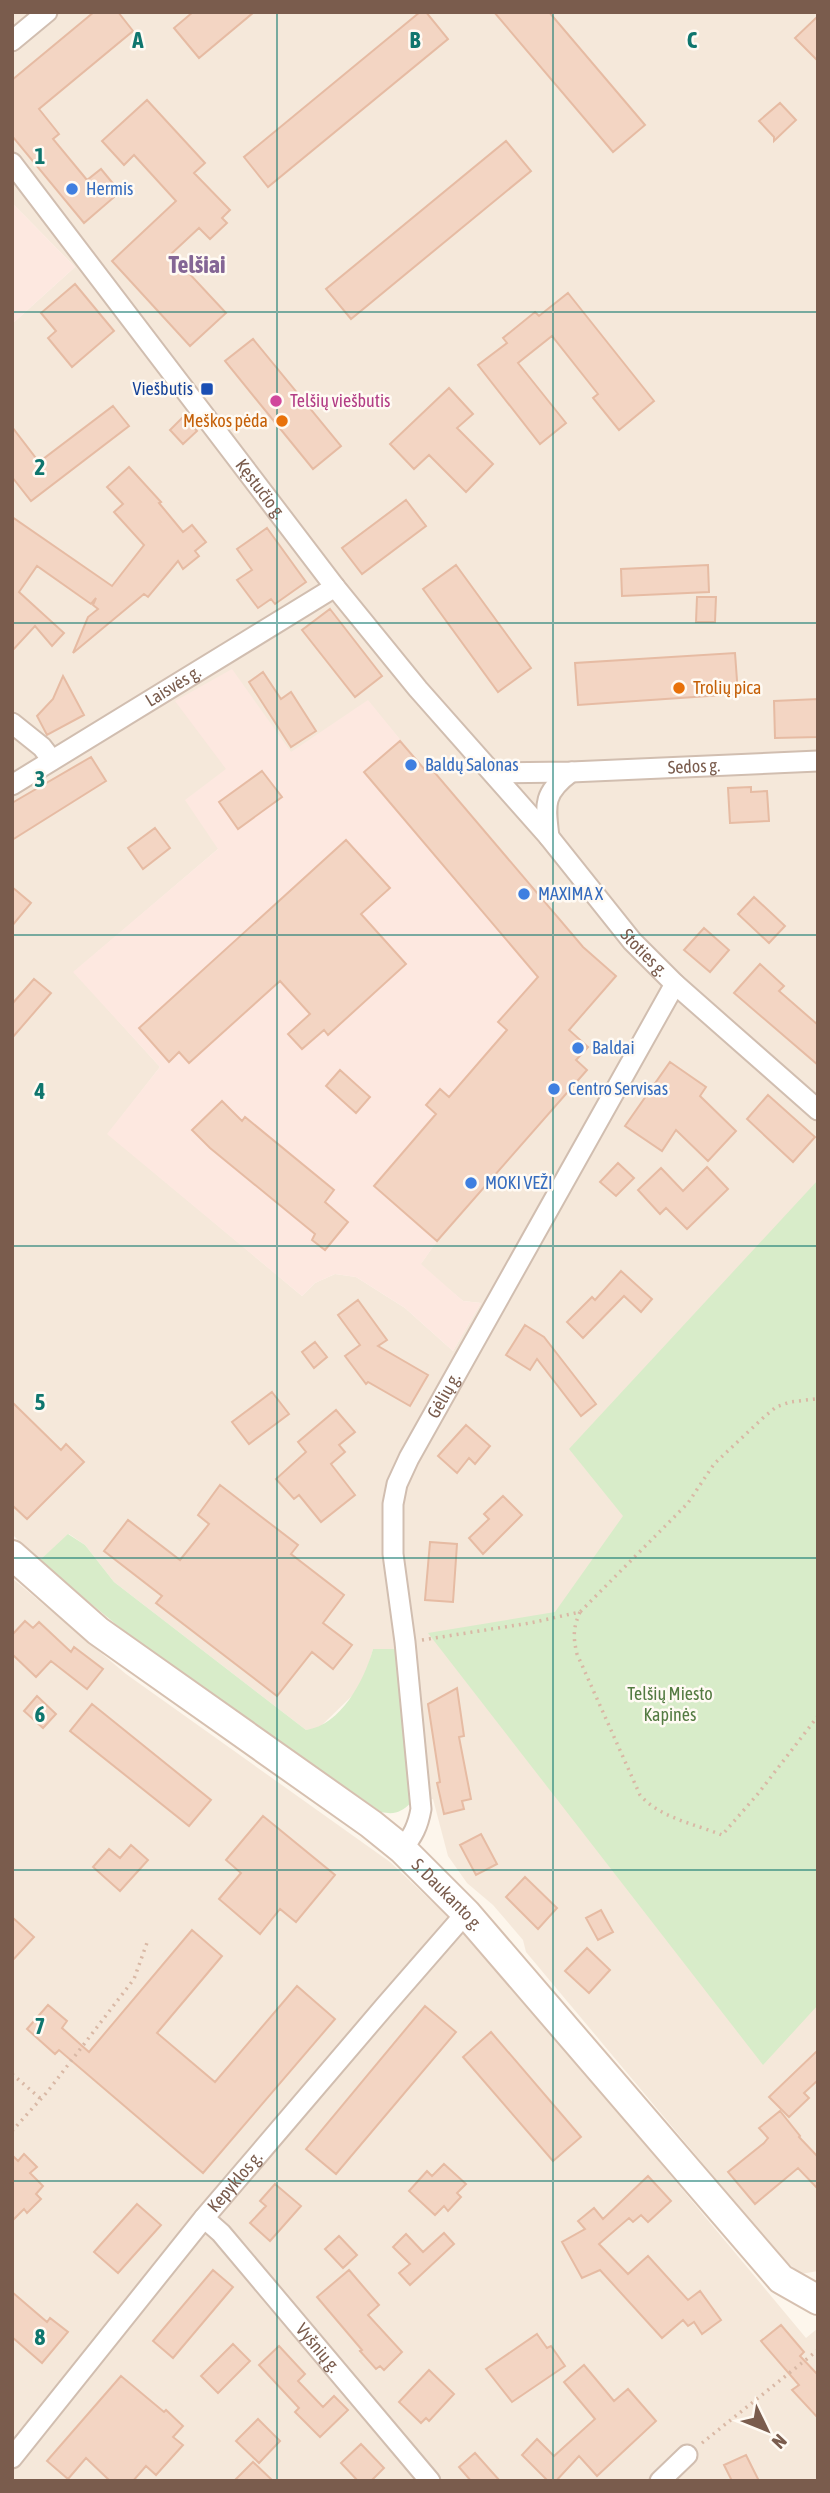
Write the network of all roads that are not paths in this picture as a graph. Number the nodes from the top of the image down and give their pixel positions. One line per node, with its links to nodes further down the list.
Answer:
1 (47, 12): 2 (street)
2 (12, 41)
3 (12, 163): 4 (street, Kęstučio g.)
4 (335, 587): 6 (street, Laisvės g.); 9 (street, Kęstučio g.)
5 (12, 723): 6 (street)
6 (52, 760): 10 (street, Laisvės g.)
7 (818, 761): 8 (street, Sedos g.)
8 (571, 772): 9 (street, Sedos g.); 11 (street)
9 (493, 773): 11 (street, Stoties g.)
10 (12, 785)
11 (549, 837): 12 (street, Stoties g.)
12 (676, 984): 13 (street, Stoties g.); 15 (street, Gėlių g.)
13 (818, 1110)
14 (16, 1566): 15 (main road, S. Daukanto g.)
15 (402, 1849): 16 (main road, S. Daukanto g.)
16 (466, 1913): 17 (street, Kepyklos g.); 18 (main road, S. Daukanto g.)
17 (204, 2218): 20 (street, Kepyklos g.); 21 (street, Vyšnių g.)
18 (818, 2300)
19 (688, 2455): 22 (street)
20 (12, 2458)
21 (430, 2481)
22 (660, 2481)

